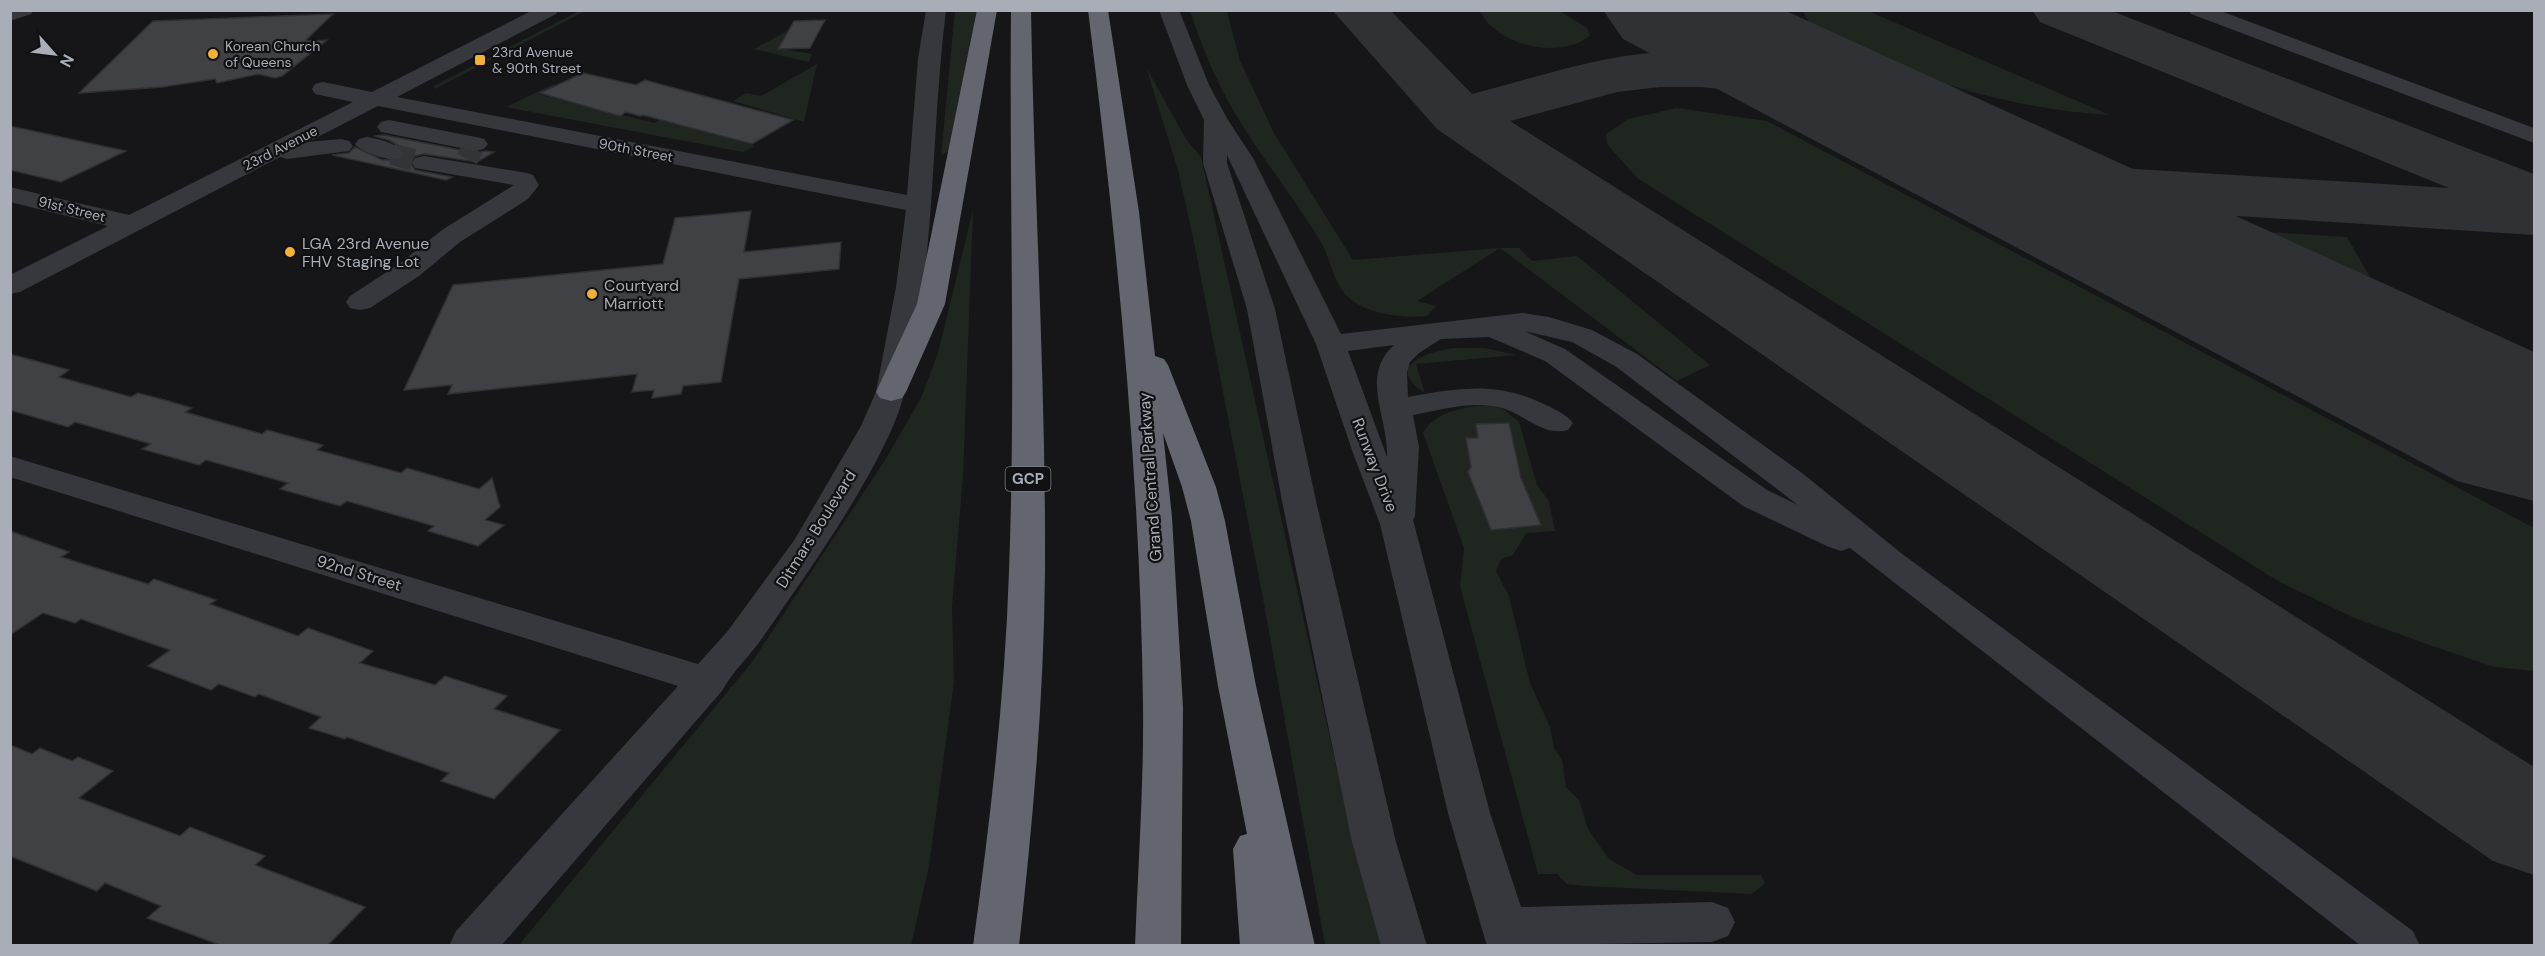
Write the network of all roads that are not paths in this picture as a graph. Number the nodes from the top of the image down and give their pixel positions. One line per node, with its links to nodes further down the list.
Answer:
1 (24, 10): 10 (street)
2 (519, 10): 12 (street, 23rd Avenue)
3 (549, 10): 13 (street, 23rd Avenue)
4 (936, 10): 25 (street, Ditmars Boulevard)
5 (987, 10): 34 (highway)
6 (1021, 10): 44 (highway, GCP)
7 (1098, 10): 31 (highway, Grand Central Parkway)
8 (1169, 10): 14 (street, Runway Drive)
9 (2198, 10): 17 (street)
10 (10, 15)
11 (323, 89): 12 (street, 90th Street)
12 (353, 94): 13 (street, 90th Street); 26 (street, 23rd Avenue)
13 (377, 99): 15 (street, 90th Street); 20 (street, 23rd Avenue)
14 (1216, 120): 33 (street, Runway Drive); 48 (street)
15 (499, 123): 22 (street); 25 (street, 90th Street)
16 (389, 127): 22 (street)
17 (2535, 136)
18 (367, 144): 21 (street)
19 (341, 146): 20 (street)
20 (270, 153): 27 (street, 23rd Avenue)
21 (392, 154)
22 (474, 156): 23 (street); 30 (street)
23 (424, 163)
24 (10, 194): 26 (street, 91st Street)
25 (919, 205): 34 (street, Ditmars Boulevard)
26 (106, 218): 27 (street, 91st Street); 28 (street, 23rd Avenue)
27 (133, 224): 29 (street, 23rd Avenue)
28 (10, 265)
29 (10, 286)
30 (360, 302)
31 (1137, 315): 40 (highway); 45 (highway, Grand Central Parkway)
32 (1433, 331): 33 (street); 35 (street); 49 (street)
33 (1330, 344): 38 (street, Runway Drive)
34 (891, 392): 39 (street, Ditmars Boulevard)
35 (1395, 408): 36 (street); 38 (street)
36 (1557, 423)
37 (10, 465): 39 (street, 92nd Street)
38 (1397, 524): 42 (street, Runway Drive)
39 (708, 681): 43 (street, Ditmars Boulevard)
40 (1238, 686): 46 (highway); 47 (highway)
41 (1712, 922): 42 (street)
42 (1508, 937)
43 (472, 945)
44 (996, 945)
45 (1158, 945)
46 (1263, 945)
47 (1292, 945)
48 (1404, 945)
49 (2397, 945)

